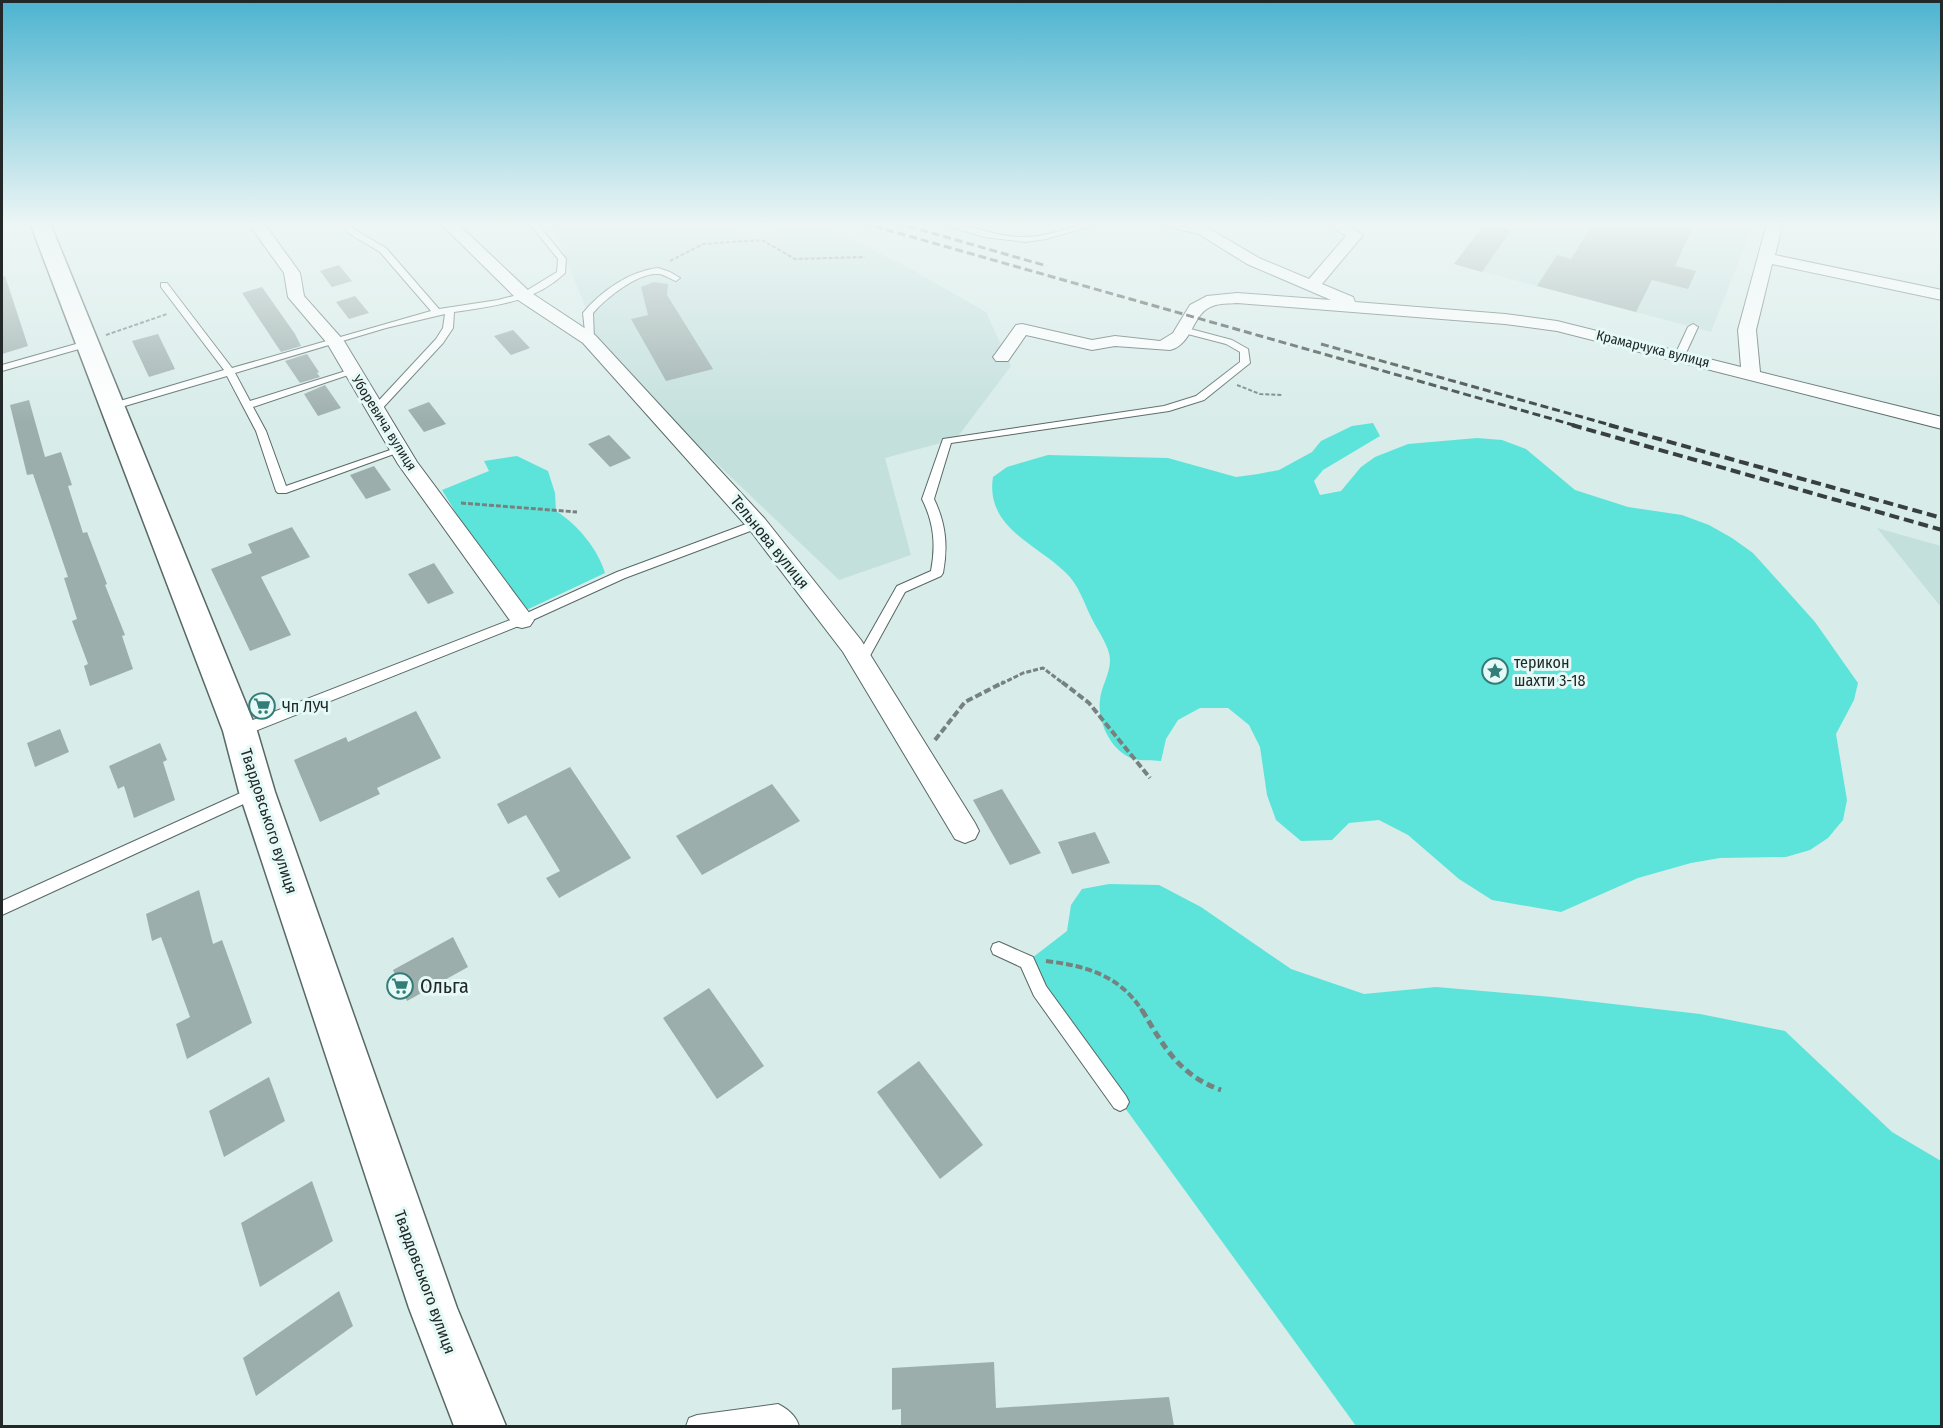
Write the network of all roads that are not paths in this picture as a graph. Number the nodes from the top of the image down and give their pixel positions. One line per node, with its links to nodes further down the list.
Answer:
1 (68, 290): 20 (main road, Твардовського вулиця)
2 (167, 290): 24 (lane)
3 (294, 290): 19 (street, Уборевича вулиця)
4 (417, 290): 15 (lane)
5 (517, 290): 12 (street, Тельнова вулиця)
6 (534, 290): 12 (lane)
7 (614, 290): 18 (lane)
8 (1320, 290): 13 (street)
9 (1758, 290): 26 (street)
10 (1916, 290): 11 (street)
11 (1941, 295)
12 (524, 296): 14 (lane); 18 (street, Тельнова вулиця)
13 (1363, 308): 17 (street, Крамарчука вулиця); 21 (street, Крамарчука вулиця)
14 (450, 310): 15 (lane); 29 (lane)
15 (437, 312): 19 (lane)
16 (1693, 327): 21 (lane)
17 (1183, 330): 22 (street, Крамарчука вулиця); 34 (lane)
18 (590, 339): 32 (street, Тельнова вулиця)
19 (334, 341): 24 (lane); 25 (street, Уборевича вулиця)
20 (90, 343): 23 (lane); 28 (main road, Твардовського вулиця)
21 (1680, 356): 26 (street, Крамарчука вулиця)
22 (1002, 357)
23 (2, 368)
24 (230, 372): 27 (lane); 28 (lane)
25 (352, 372): 27 (lane); 29 (street, Уборевича вулиця)
26 (1751, 374): 30 (street, Крамарчука вулиця)
27 (248, 405): 31 (lane)
28 (114, 406): 35 (main road, Твардовського вулиця)
29 (375, 410): 31 (street, Уборевича вулиця)
30 (1941, 423)
31 (400, 450): 33 (street, Уборевича вулиця)
32 (757, 524): 33 (lane); 34 (street, Тельнова вулиця)
33 (522, 620): 35 (lane)
34 (861, 660): 37 (street, Тельнова вулиця)
35 (240, 731): 36 (main road, Твардовського вулиця)
36 (257, 792): 38 (lane); 41 (main road, Твардовського вулиця)
37 (965, 831)
38 (2, 908)
39 (999, 949): 40 (lane)
40 (1120, 1102)
41 (480, 1426)
42 (697, 1426): 43 (lane)
43 (789, 1426)

